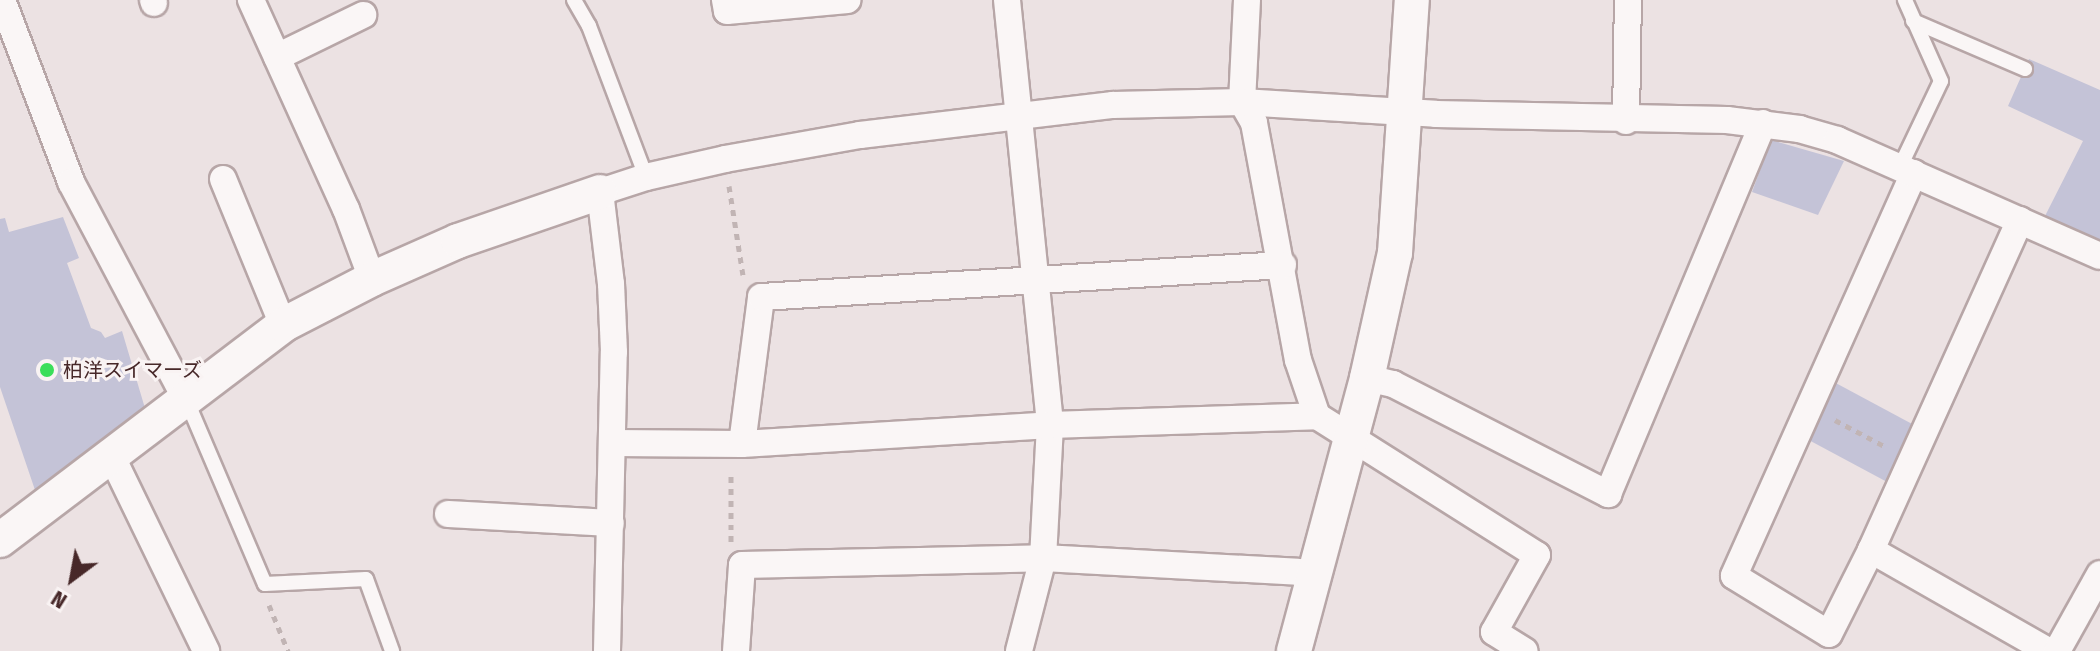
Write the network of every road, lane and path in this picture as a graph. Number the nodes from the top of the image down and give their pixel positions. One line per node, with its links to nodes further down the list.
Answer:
1 (2, 0): 31 (street)
2 (251, 0): 13 (street)
3 (574, 0): 21 (lane)
4 (725, 0): 5 (street)
5 (848, 0)
6 (1007, 0): 17 (street)
7 (1247, 0): 15 (street)
8 (1412, 0): 16 (street)
9 (1628, 0): 18 (street)
10 (1905, 0): 12 (lane)
11 (363, 15): 13 (street)
12 (1913, 21): 14 (lane); 20 (lane)
13 (277, 57): 27 (street)
14 (2025, 69)
15 (1242, 102): 16 (street); 17 (street); 26 (street)
16 (1406, 113): 18 (street); 30 (street)
17 (1018, 117): 21 (street); 28 (street)
18 (1626, 121): 19 (street)
19 (1763, 123): 20 (street); 30 (street)
20 (1907, 170): 24 (street); 43 (street)
21 (646, 177): 23 (street)
22 (223, 179): 29 (street)
23 (600, 192): 27 (street); 36 (street)
24 (2020, 220): 25 (street); 39 (street)
25 (2100, 256)
26 (1283, 265): 28 (street); 33 (street)
27 (372, 279): 29 (street)
28 (1036, 282): 34 (street); 37 (street)
29 (283, 325): 31 (street)
30 (1367, 378): 35 (street)
31 (186, 399): 38 (street); 47 (lane)
32 (1824, 414): 39 (path)
33 (1317, 416): 34 (street); 35 (street)
34 (1050, 425): 37 (street); 44 (street)
35 (1352, 437): 46 (street); 55 (street)
36 (613, 443): 37 (street); 41 (street)
37 (742, 444)
38 (111, 455): 42 (street); 48 (street)
39 (1911, 461): 43 (street)
40 (448, 514): 41 (street)
41 (611, 523): 51 (street)
42 (0, 540)
43 (1871, 550): 56 (street)
44 (1043, 558): 46 (street); 52 (street); 53 (street)
45 (2100, 574): 57 (street)
46 (1315, 577): 54 (street)
47 (265, 584): 49 (path); 50 (lane)
48 (206, 651)
49 (288, 651)
50 (392, 651)
51 (607, 651)
52 (736, 651)
53 (1019, 651)
54 (1294, 651)
55 (1525, 651)
56 (2048, 651)
57 (2057, 651)

